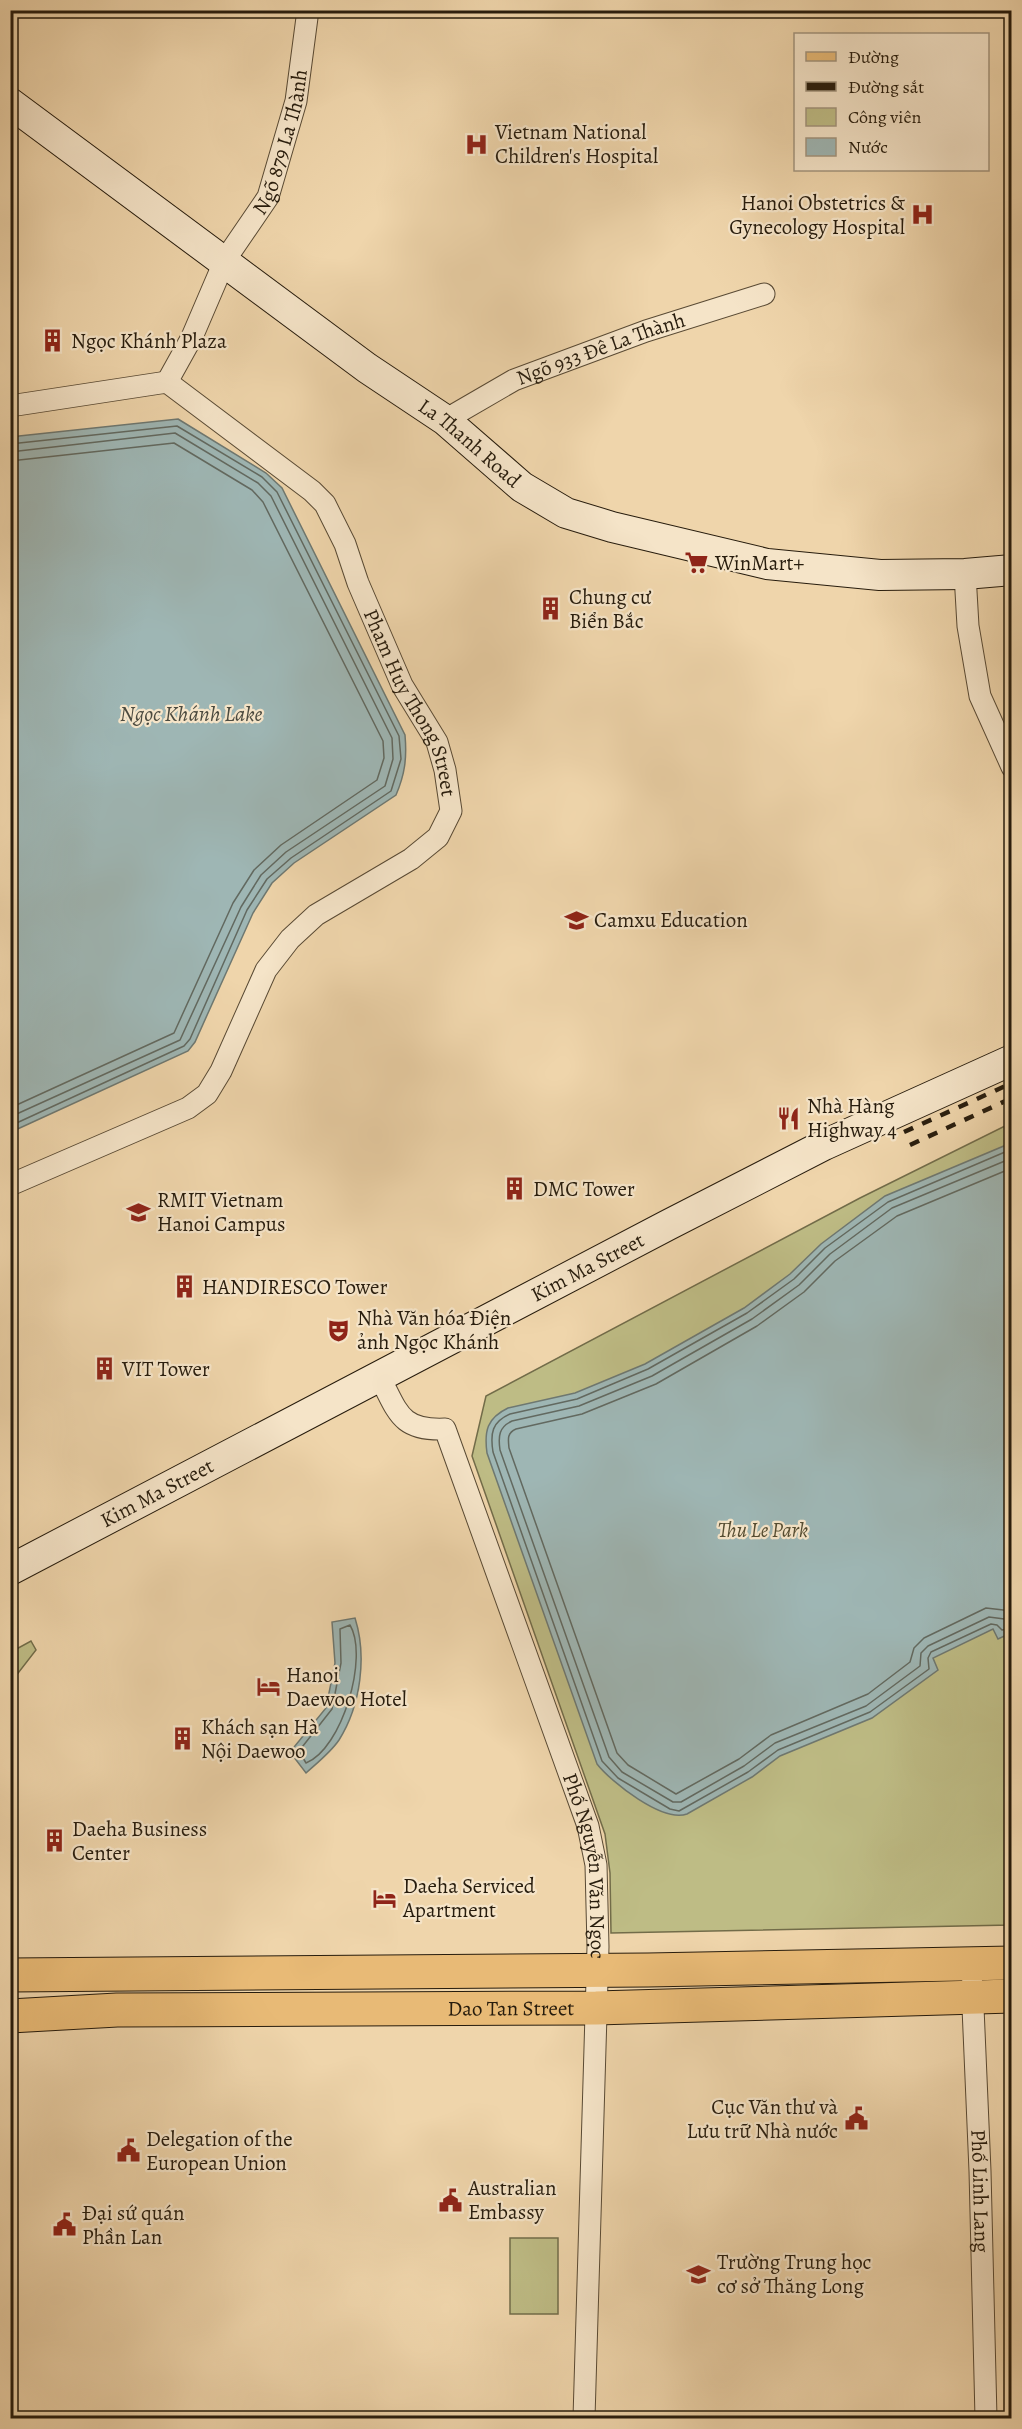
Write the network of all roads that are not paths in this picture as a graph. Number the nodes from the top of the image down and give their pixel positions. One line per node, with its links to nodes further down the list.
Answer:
1 (308, 10): 3 (street, Ngõ 879 La Thành)
2 (10, 103): 3 (main road, La Thanh Road)
3 (225, 260): 5 (street, Ngõ 879 La Thành); 7 (main road, La Thanh Road)
4 (764, 294): 7 (street, Ngõ 933 Đê La Thành)
5 (167, 382): 6 (street); 12 (street, Pham Huy Thong Street)
6 (10, 406)
7 (445, 420): 9 (main road, La Thanh Road)
8 (1011, 570): 9 (main road, La Thanh Road)
9 (965, 574): 10 (street)
10 (1011, 767)
11 (1011, 1060): 13 (main road, Kim Ma Street)
12 (10, 1185)
13 (379, 1376): 14 (main road, Kim Ma Street); 18 (street, Phố Nguyễn Văn Ngọc)
14 (10, 1570)
15 (1011, 1963): 16 (main road, Dao Tan Street)
16 (971, 1964): 18 (main road, Dao Tan Street); 20 (street, Phố Linh Lang)
17 (434, 1970): 18 (main road, Dao Tan Street); 19 (main road, Dao Tan Street); 22 (main road)
18 (597, 1970): 23 (street, Phố Nguyễn Văn Ngọc)
19 (10, 1974)
20 (972, 1996): 21 (main road, Dao Tan Street); 23 (main road, Dao Tan Street); 26 (street, Phố Linh Lang)
21 (1011, 1996)
22 (435, 2008): 23 (main road, Dao Tan Street); 24 (main road, Dao Tan Street)
23 (597, 2008): 25 (street, Phố Nguyễn Văn Ngọc)
24 (10, 2016)
25 (584, 2418)
26 (986, 2418)

